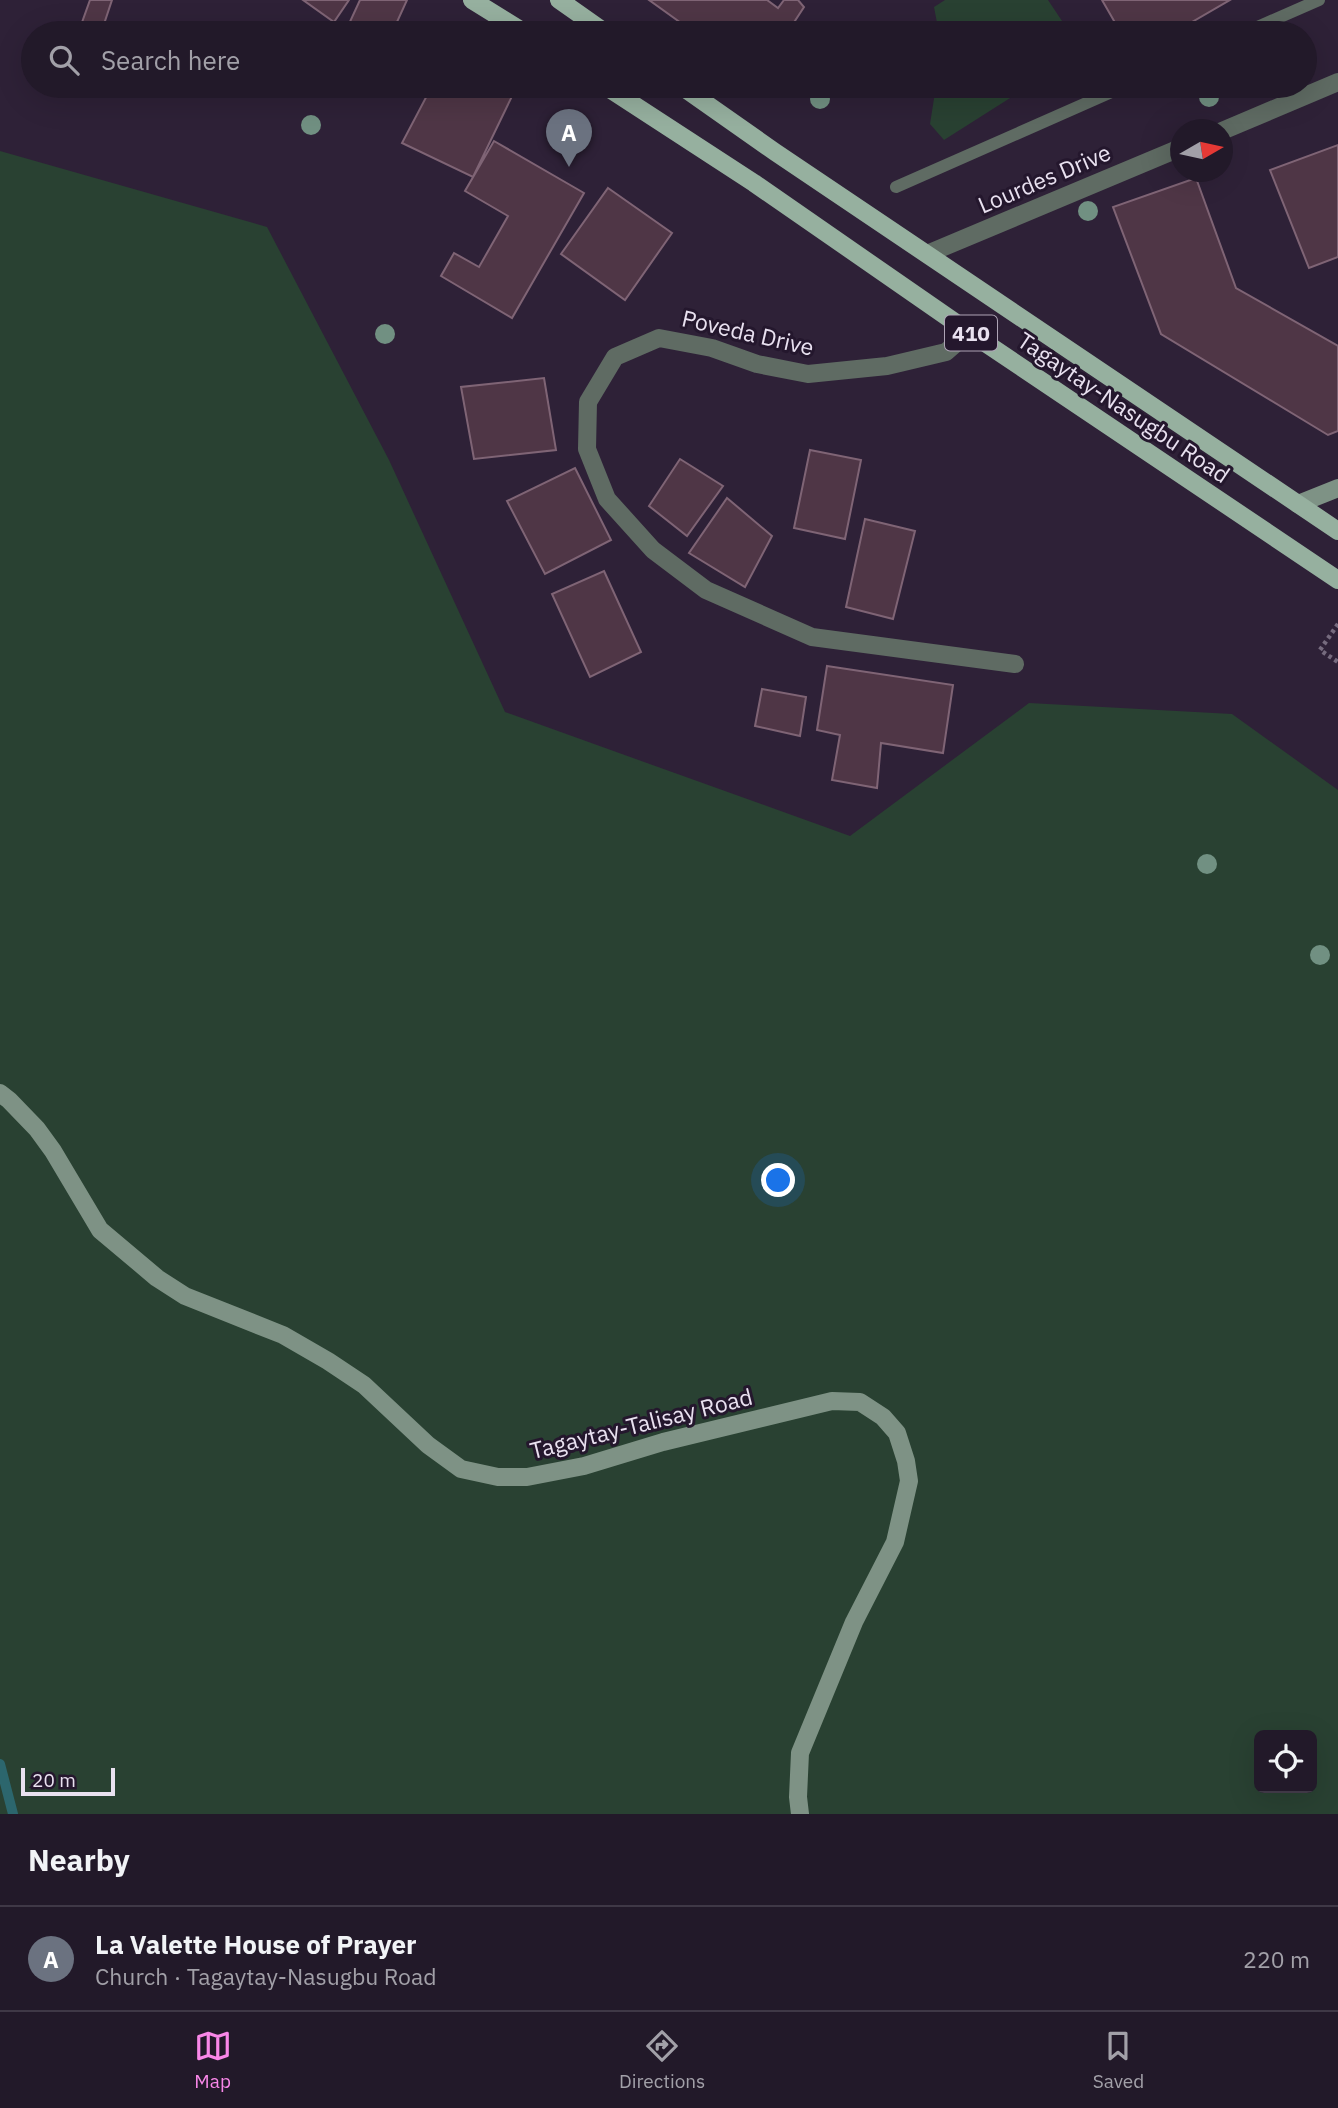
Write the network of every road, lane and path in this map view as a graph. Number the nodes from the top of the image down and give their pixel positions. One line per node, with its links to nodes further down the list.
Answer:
1 (472, 0): 4 (main road)
2 (559, 0): 5 (main road)
3 (1319, 0): 6 (lane)
4 (506, 21)
5 (589, 21)
6 (1271, 21)
7 (1338, 82): 8 (street)
8 (1317, 91)
9 (623, 98): 17 (main road, Tagaytay-Nasugbu Road / 410)
10 (698, 98): 16 (main road, Tagaytay-Nasugbu Road / 410)
11 (1098, 98): 15 (lane)
12 (1300, 98): 13 (street)
13 (1233, 127)
14 (1170, 153): 16 (street, Lourdes Drive)
15 (896, 187)
16 (927, 254): 19 (main road, Tagaytay-Nasugbu Road / 410)
17 (969, 332): 21 (main road, Tagaytay-Nasugbu Road / 410); 24 (street, Poveda Drive)
18 (1338, 488): 19 (main road)
19 (1298, 504): 20 (main road, Tagaytay-Nasugbu Road / 410)
20 (1338, 531)
21 (1338, 580)
22 (1338, 624): 23 (path)
23 (1338, 662)
24 (1015, 663)
25 (0, 1093): 26 (main road, Tagaytay-Talisay Road)
26 (800, 1814)

